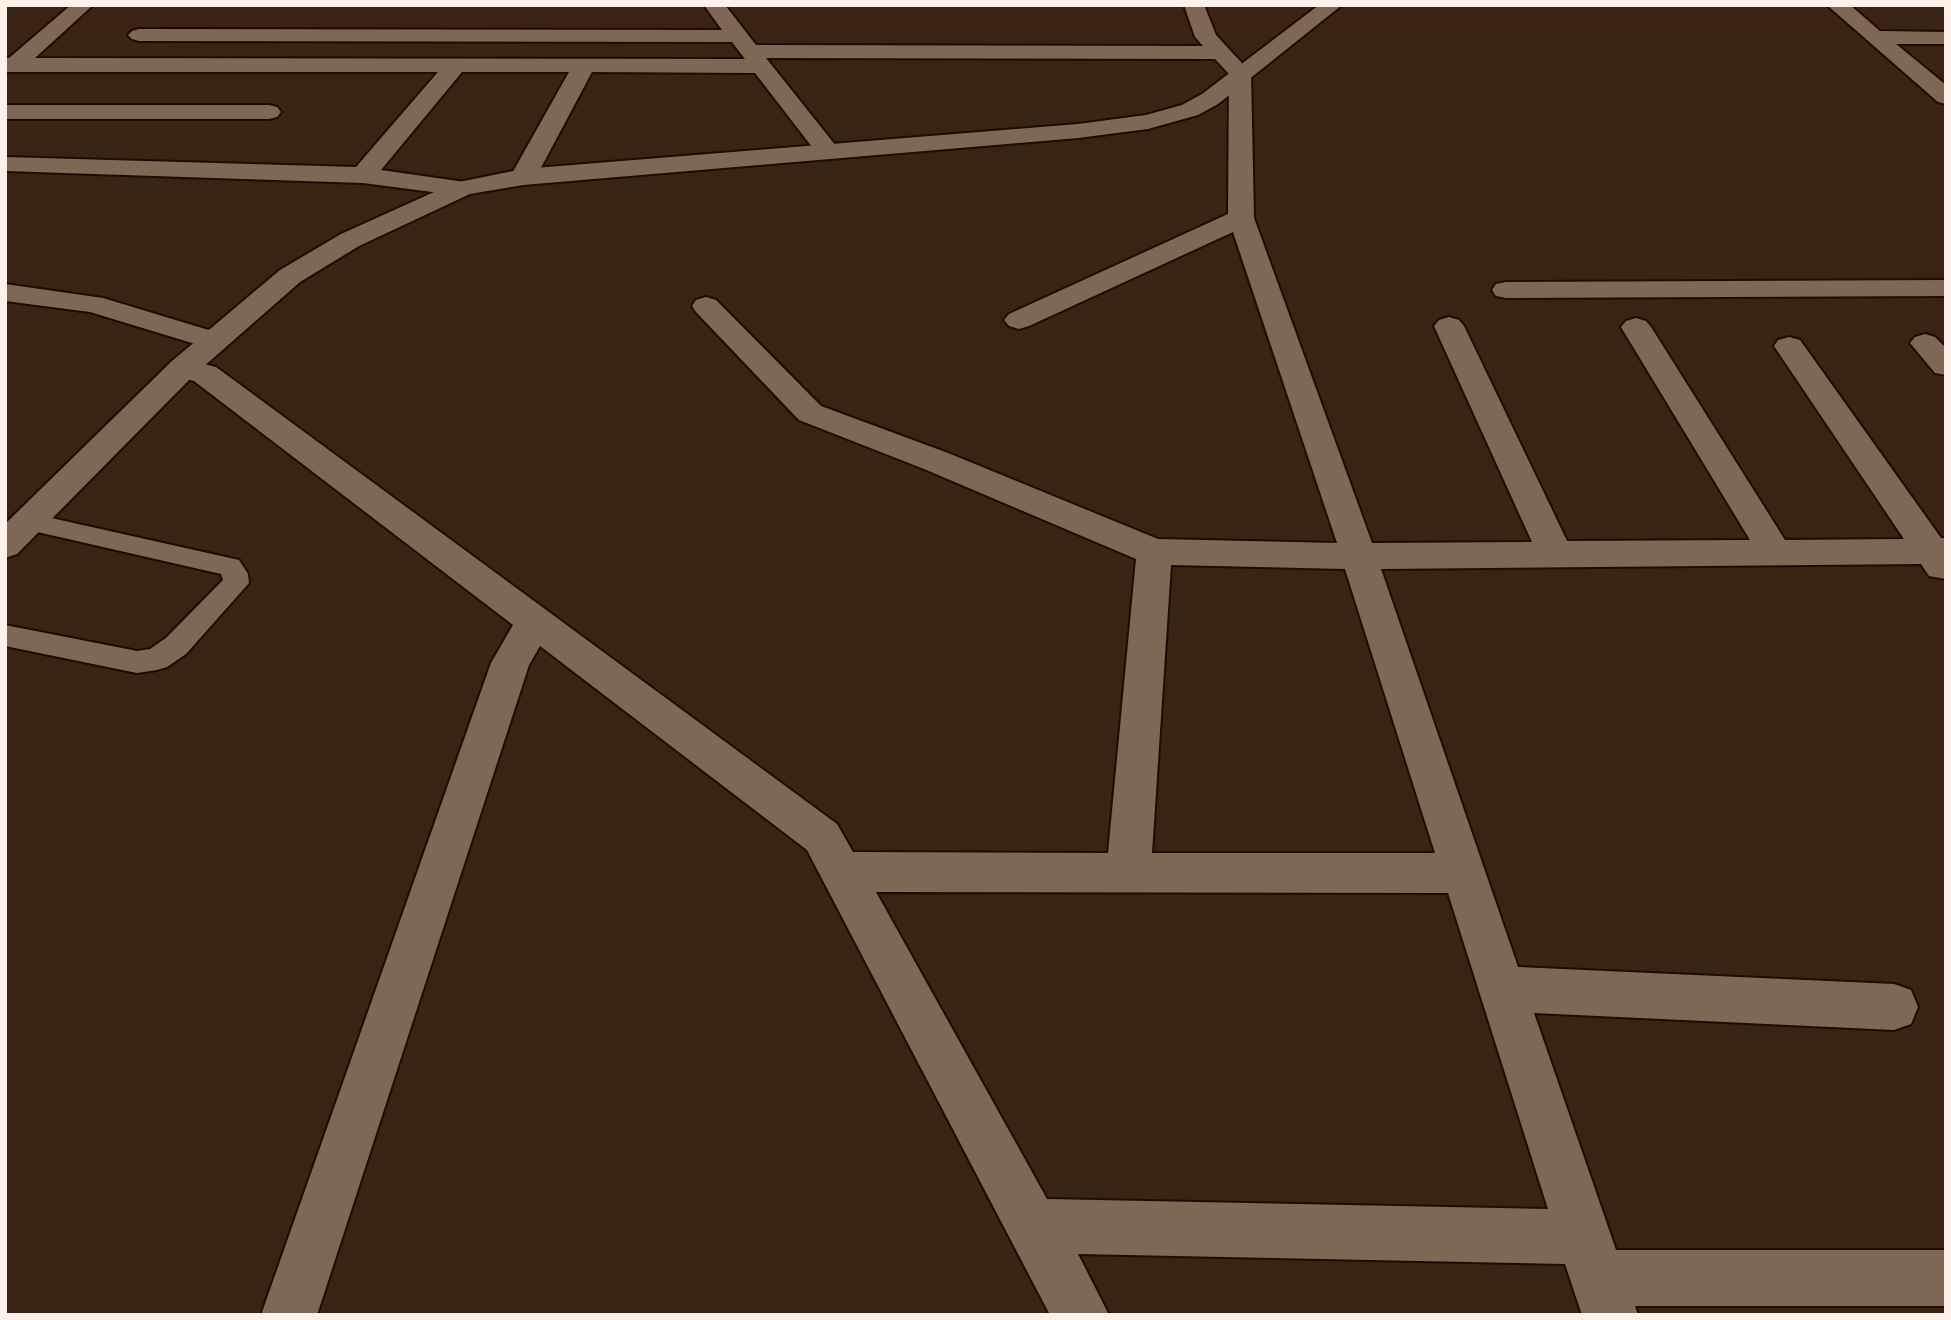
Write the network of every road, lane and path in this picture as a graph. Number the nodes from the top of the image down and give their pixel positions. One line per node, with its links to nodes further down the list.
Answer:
1 (83, 5): 12 (street)
2 (714, 5): 10 (street)
3 (1194, 5): 11 (street)
4 (1332, 5): 11 (street)
5 (1837, 5): 8 (street)
6 (165, 13): 7 (street)
7 (139, 35): 10 (street); 13 (street)
8 (1874, 37): 9 (street); 17 (street)
9 (1946, 37)
10 (751, 51): 11 (street); 16 (street); 22 (street)
11 (1230, 63): 22 (street); 28 (street)
12 (10, 65): 13 (street)
13 (106, 65): 14 (street)
14 (309, 65): 15 (street); 19 (street)
15 (456, 65): 16 (street); 25 (street)
16 (584, 66): 26 (street)
17 (1946, 97)
18 (5, 112): 19 (street)
19 (269, 112): 20 (street)
20 (251, 132)
21 (234, 151): 24 (street)
22 (828, 151): 26 (street)
23 (5, 164): 24 (street)
24 (217, 171): 25 (street)
25 (363, 175): 27 (street)
26 (523, 177): 27 (street)
27 (463, 188): 36 (street)
28 (1241, 218): 33 (street); 46 (street)
29 (1946, 288): 30 (street)
30 (1506, 290)
31 (5, 292): 36 (street)
32 (706, 306): 43 (street)
33 (1019, 320)
34 (1449, 326): 45 (street)
35 (1636, 327): 44 (street)
36 (215, 341): 40 (street)
37 (1924, 343): 39 (street)
38 (1788, 346): 47 (street)
39 (1946, 366)
40 (183, 368): 41 (street); 48 (street)
41 (29, 522): 42 (street); 49 (lane)
42 (5, 545)
43 (1154, 552): 46 (street); 51 (street)
44 (1775, 552): 45 (street); 47 (street)
45 (1555, 554): 46 (street)
46 (1359, 556): 52 (street)
47 (1941, 558)
48 (534, 623): 50 (street); 58 (street)
49 (5, 635)
50 (843, 872): 51 (street); 55 (street)
51 (1128, 872): 52 (street)
52 (1464, 873): 53 (street)
53 (1502, 989): 54 (street); 56 (street)
54 (1894, 1007)
55 (1034, 1226): 56 (street); 59 (street)
56 (1597, 1276): 57 (street)
57 (1946, 1278)
58 (289, 1315)
59 (1081, 1315)

